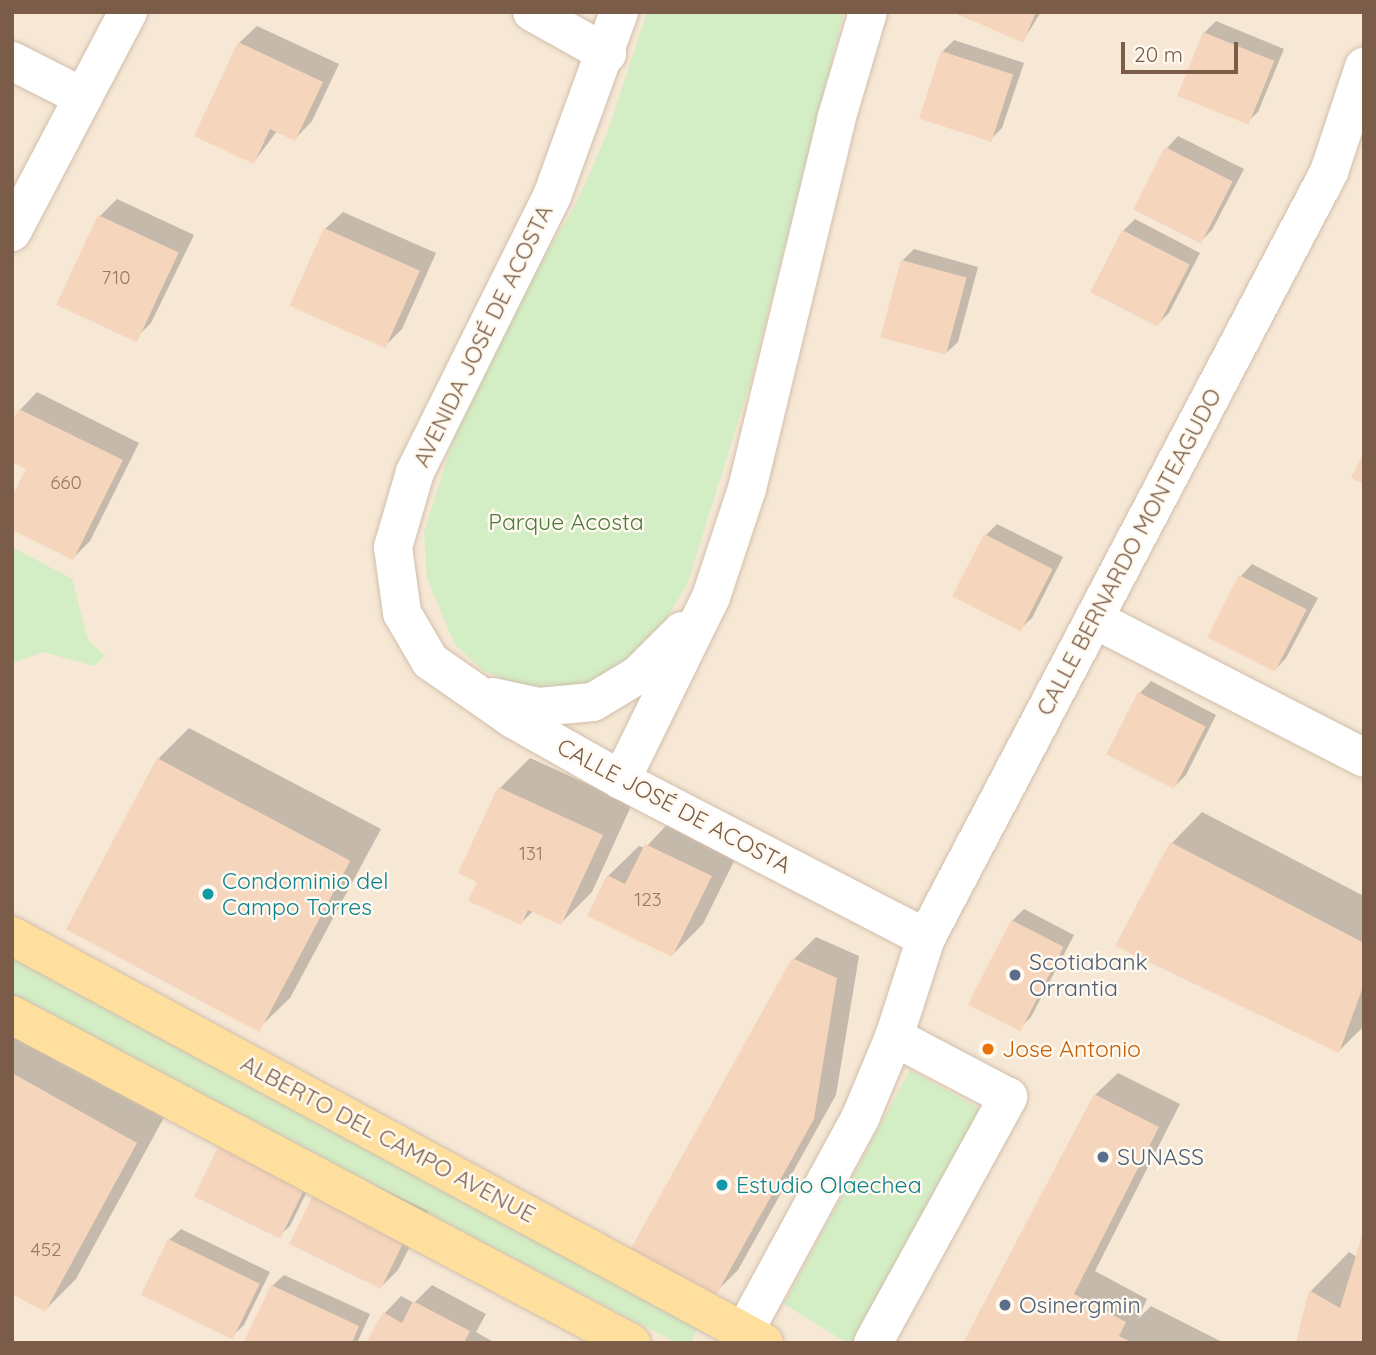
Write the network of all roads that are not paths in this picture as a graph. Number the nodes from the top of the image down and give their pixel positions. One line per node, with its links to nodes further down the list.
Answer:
1 (128, 12): 8 (street)
2 (532, 12): 5 (street)
3 (619, 12): 5 (street, AVENIDA JOSÉ DE ACOSTA)
4 (868, 12): 10 (street)
5 (607, 54): 12 (street, AVENIDA JOSÉ DE ACOSTA)
6 (12, 61): 8 (street)
7 (1364, 67): 11 (street, CALLE BERNARDO MONTEAGUDO)
8 (83, 97): 9 (street)
9 (12, 232)
10 (710, 597): 12 (street); 14 (street)
11 (1094, 619): 13 (street); 16 (street, CALLE BERNARDO MONTEAGUDO)
12 (441, 671): 14 (street, CALLE JOSÉ DE ACOSTA)
13 (1364, 758)
14 (621, 780): 16 (street, CALLE JOSÉ DE ACOSTA)
15 (12, 936): 19 (main road, ALBERTO DEL CAMPO AVENUE)
16 (926, 938): 18 (street, CALLE BERNARDO MONTEAGUDO)
17 (12, 1015): 20 (main road)
18 (894, 1037): 19 (street, CALLE BERNARDO MONTEAGUDO); 21 (street)
19 (749, 1339)
20 (631, 1343)
21 (873, 1343)

